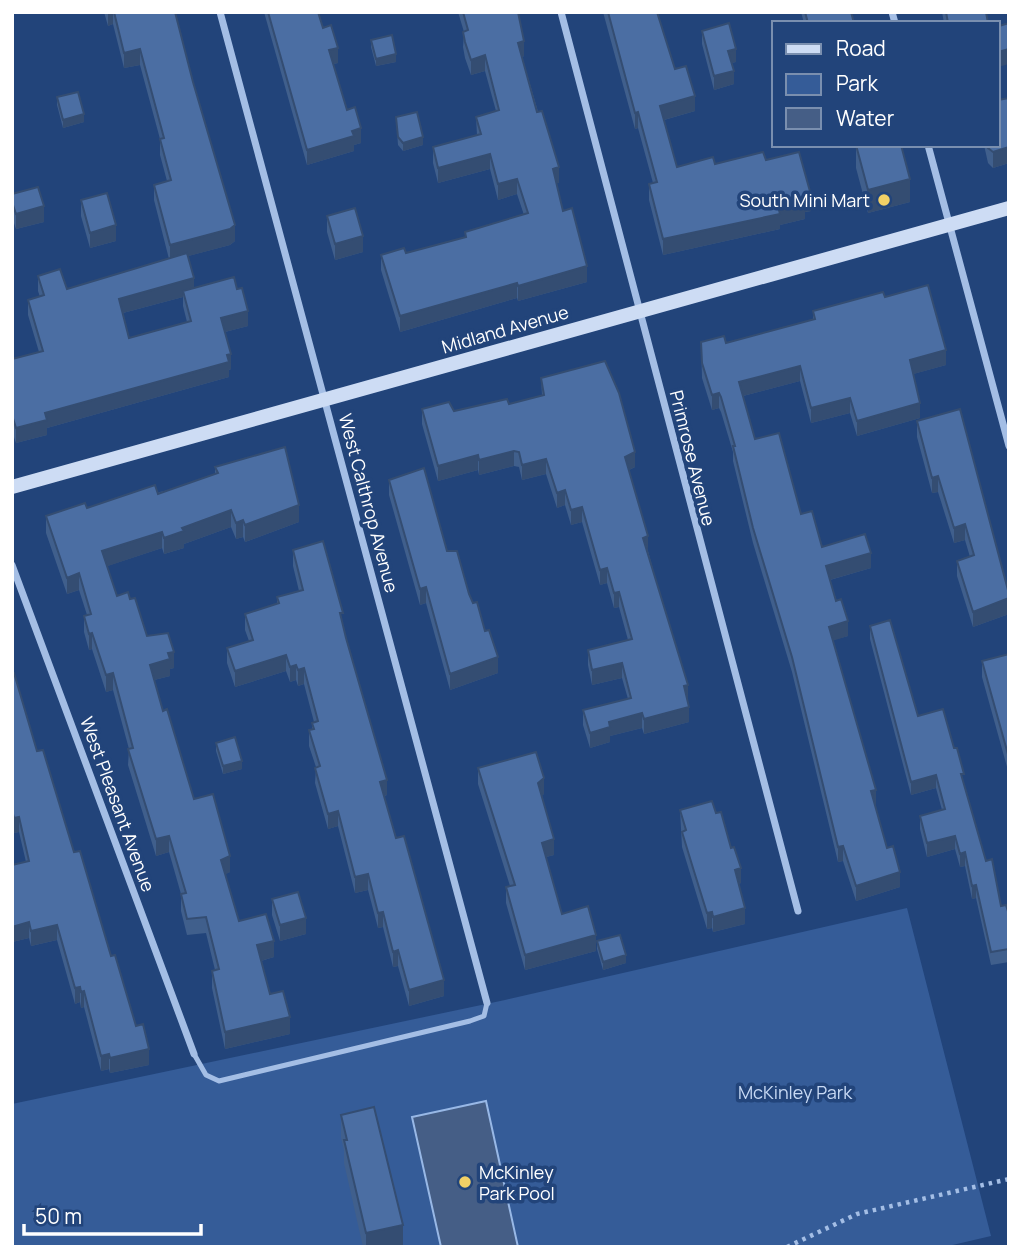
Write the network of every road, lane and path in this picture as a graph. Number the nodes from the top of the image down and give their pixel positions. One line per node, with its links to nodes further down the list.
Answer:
1 (220, 12): 7 (street, West Calthrop Avenue)
2 (561, 12): 6 (street, Primrose Avenue)
3 (929, 147): 5 (street)
4 (1009, 208): 5 (street, Midland Avenue)
5 (949, 224): 6 (street, Midland Avenue); 8 (street)
6 (640, 312): 7 (street, Midland Avenue); 11 (street, Primrose Avenue)
7 (325, 400): 9 (street, Midland Avenue); 12 (street, West Calthrop Avenue)
8 (1009, 446)
9 (12, 487)
10 (12, 565): 13 (street, West Pleasant Avenue)
11 (798, 911)
12 (487, 1003): 13 (lane)
13 (194, 1054)
14 (1009, 1179): 15 (path)
15 (787, 1247)

